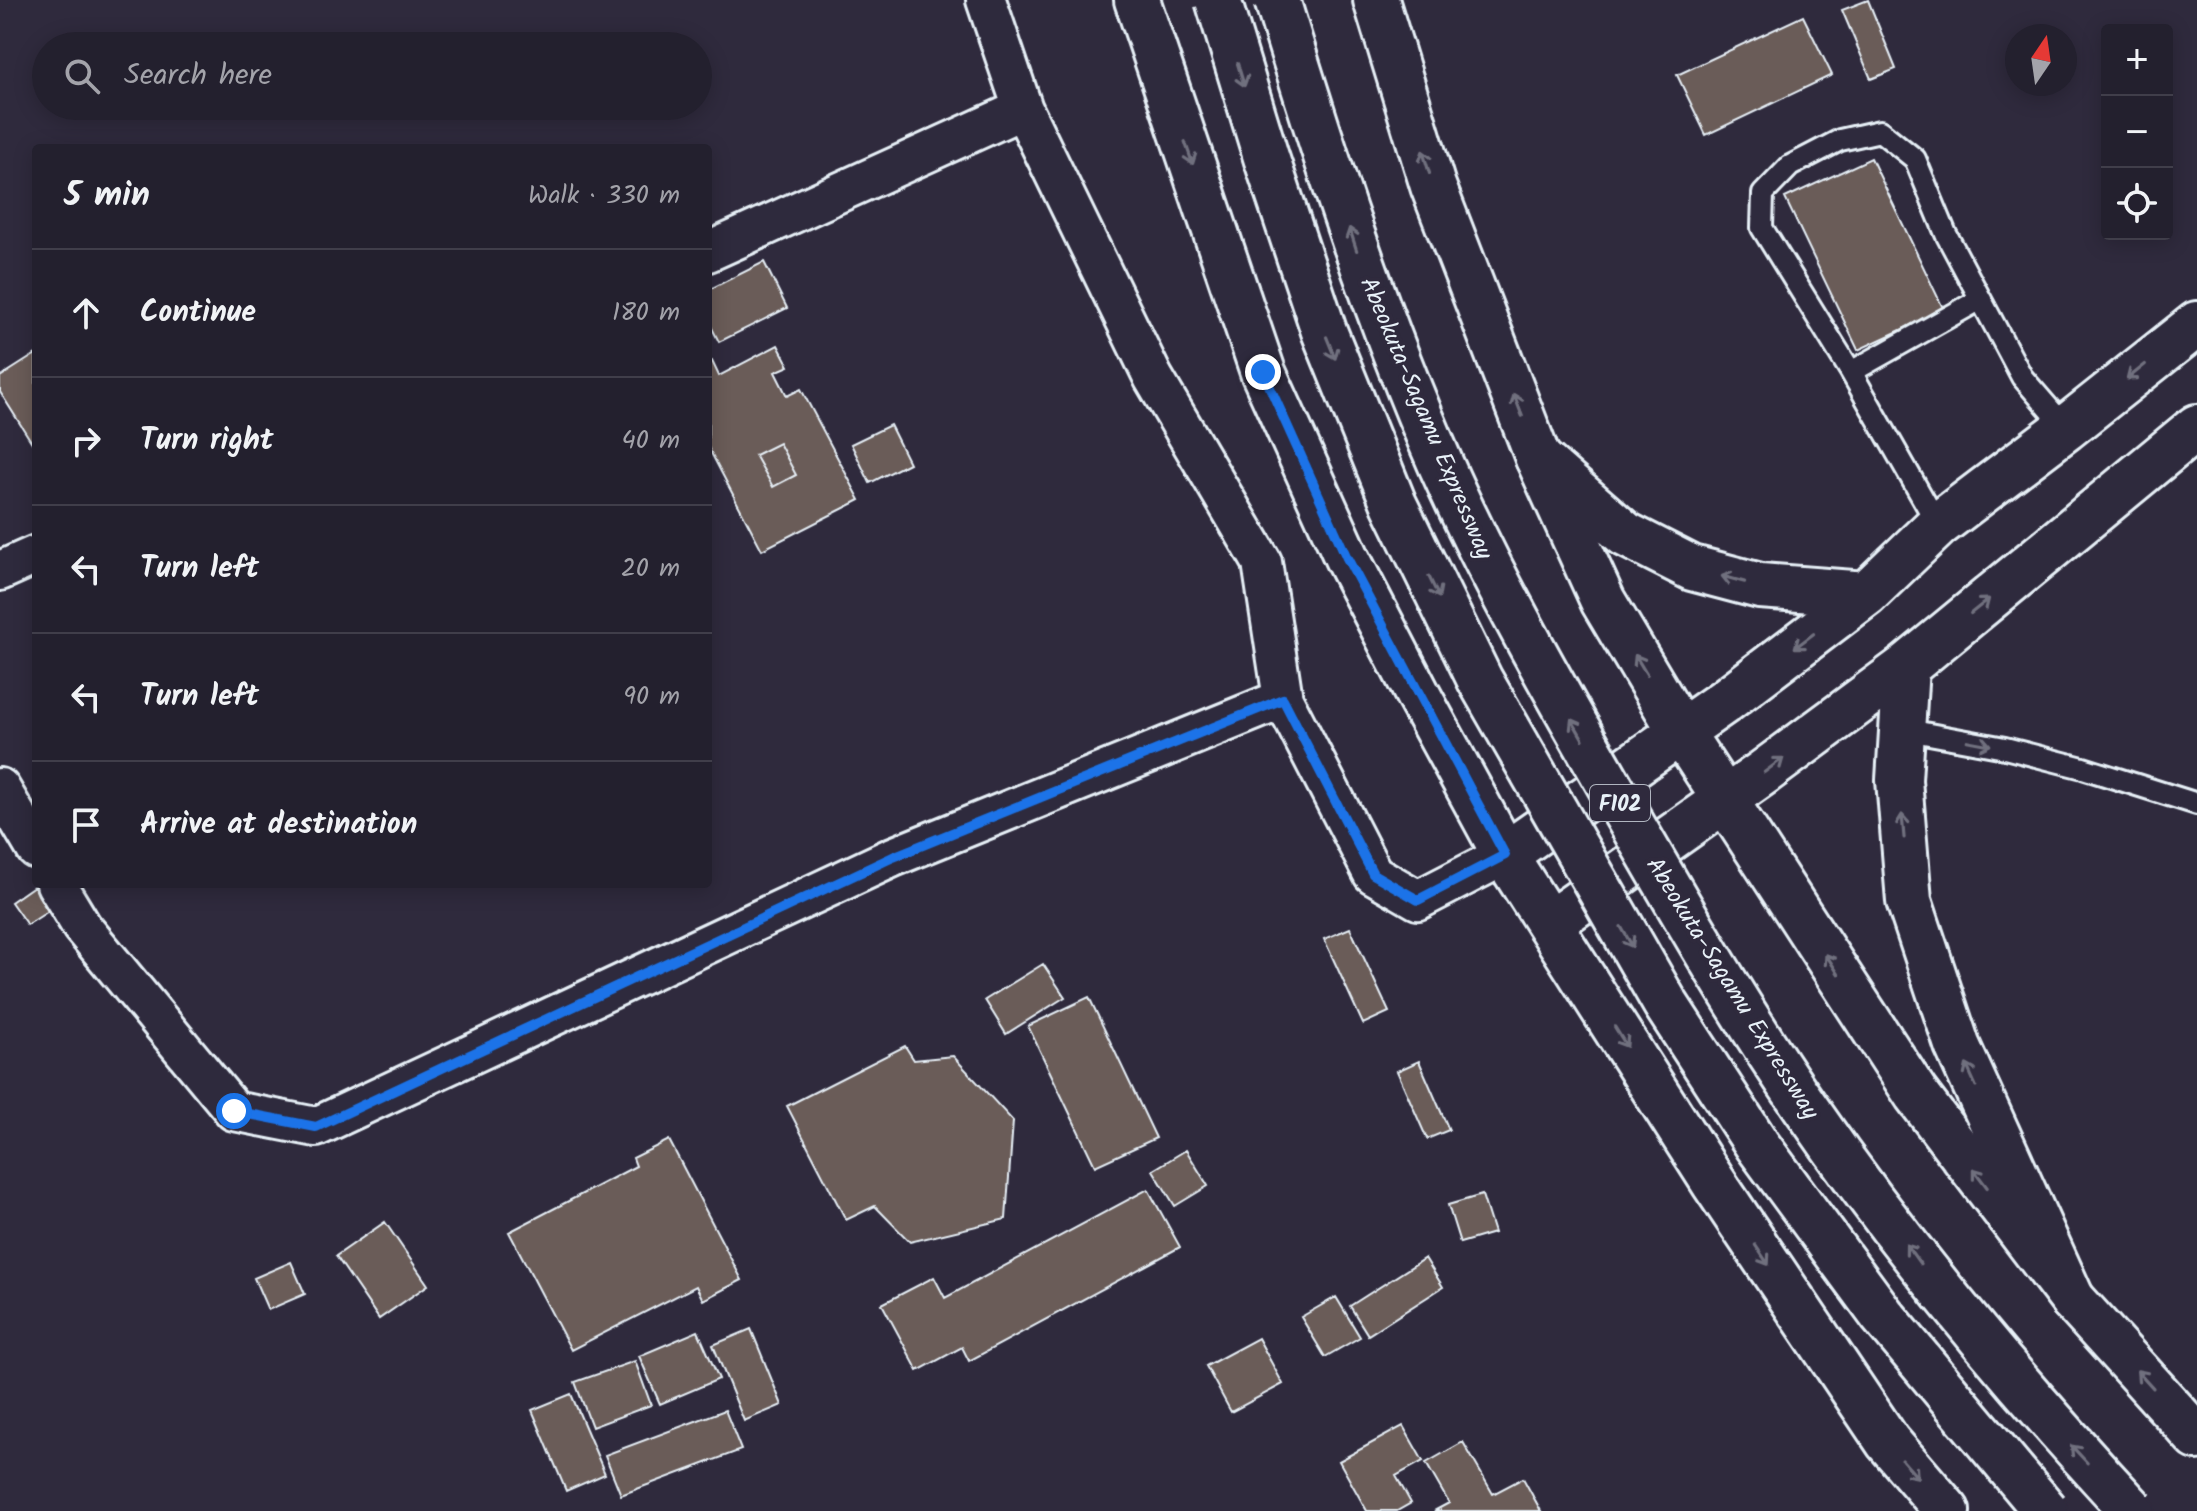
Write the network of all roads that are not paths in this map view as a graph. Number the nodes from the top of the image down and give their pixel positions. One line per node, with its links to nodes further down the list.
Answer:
1 (986, 0): 6 (street)
2 (1137, 0): 26 (main road, one-way to 26)
3 (1218, 0): 32 (main road, F102, one-way to 32, bridge)
4 (1277, 0): 33 (main road, Abeokuta-Sagamu Expressway / F102, one-way to 4, bridge)
5 (1376, 0): 13 (main road, one-way to 5)
6 (1023, 109): 7 (street); 19 (street)
7 (712, 250)
8 (1979, 300): 10 (lane); 10 (lane); 12 (lane)
9 (2197, 324): 12 (main road, one-way to 12)
10 (1851, 372): 14 (lane)
11 (2197, 427): 18 (main road, one-way to 11)
12 (2066, 428): 14 (main road)
13 (1538, 458): 17 (main road, one-way to 13); 21 (main road, one-way to 13)
14 (1938, 525): 17 (main road)
15 (32, 557): 16 (street)
16 (0, 571)
17 (1866, 594): 21 (main road, one-way to 21)
18 (1906, 667): 20 (main road); 23 (main road, one-way to 18)
19 (1283, 699): 26 (street); 27 (street)
20 (1902, 729): 24 (lane, one-way to 24); 29 (main road, one-way to 20)
21 (1681, 732): 23 (main road); 26 (main road)
22 (0, 788): 25 (street)
23 (1726, 799): 28 (main road); 29 (main road, one-way to 23)
24 (2197, 804)
25 (32, 842)
26 (1505, 855): 28 (main road)
27 (58, 888)
28 (1550, 923): 31 (main road, one-way to 31)
29 (2072, 1299): 30 (main road, one-way to 29)
30 (2197, 1437)
31 (1947, 1511)
32 (2046, 1511)
33 (2133, 1511)

